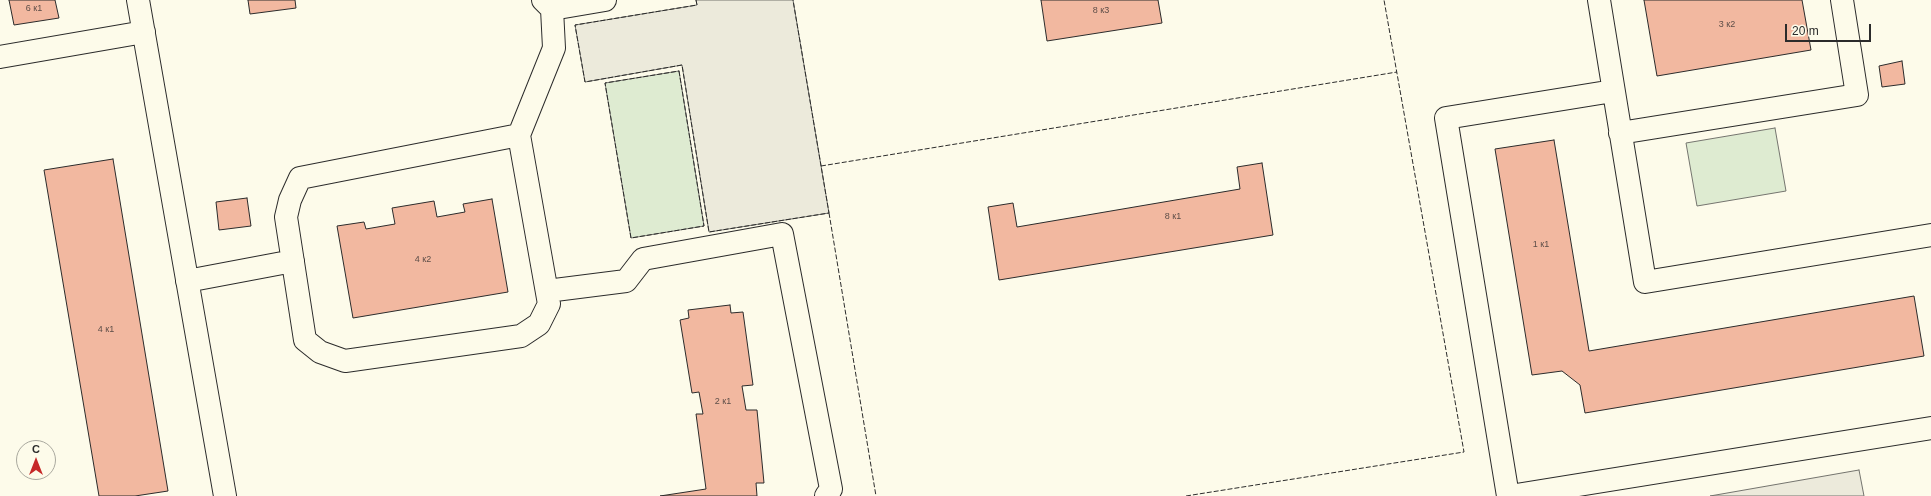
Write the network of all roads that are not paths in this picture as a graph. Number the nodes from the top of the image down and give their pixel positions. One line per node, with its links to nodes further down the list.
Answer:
1 (138, 0): 6 (lane)
2 (605, 0): 5 (lane)
3 (1599, 0): 8 (lane)
4 (1842, 0): 9 (lane)
5 (547, 4): 10 (lane)
6 (144, 32): 7 (lane); 13 (lane)
7 (0, 57)
8 (1613, 91): 9 (lane); 18 (lane)
9 (1620, 133): 11 (lane)
10 (519, 135): 12 (lane); 14 (lane)
11 (1931, 235)
12 (293, 261): 13 (lane); 14 (lane)
13 (187, 280): 16 (lane)
14 (547, 291): 17 (lane)
15 (1931, 428): 18 (lane)
16 (225, 496)
17 (826, 496)
18 (1509, 496)

